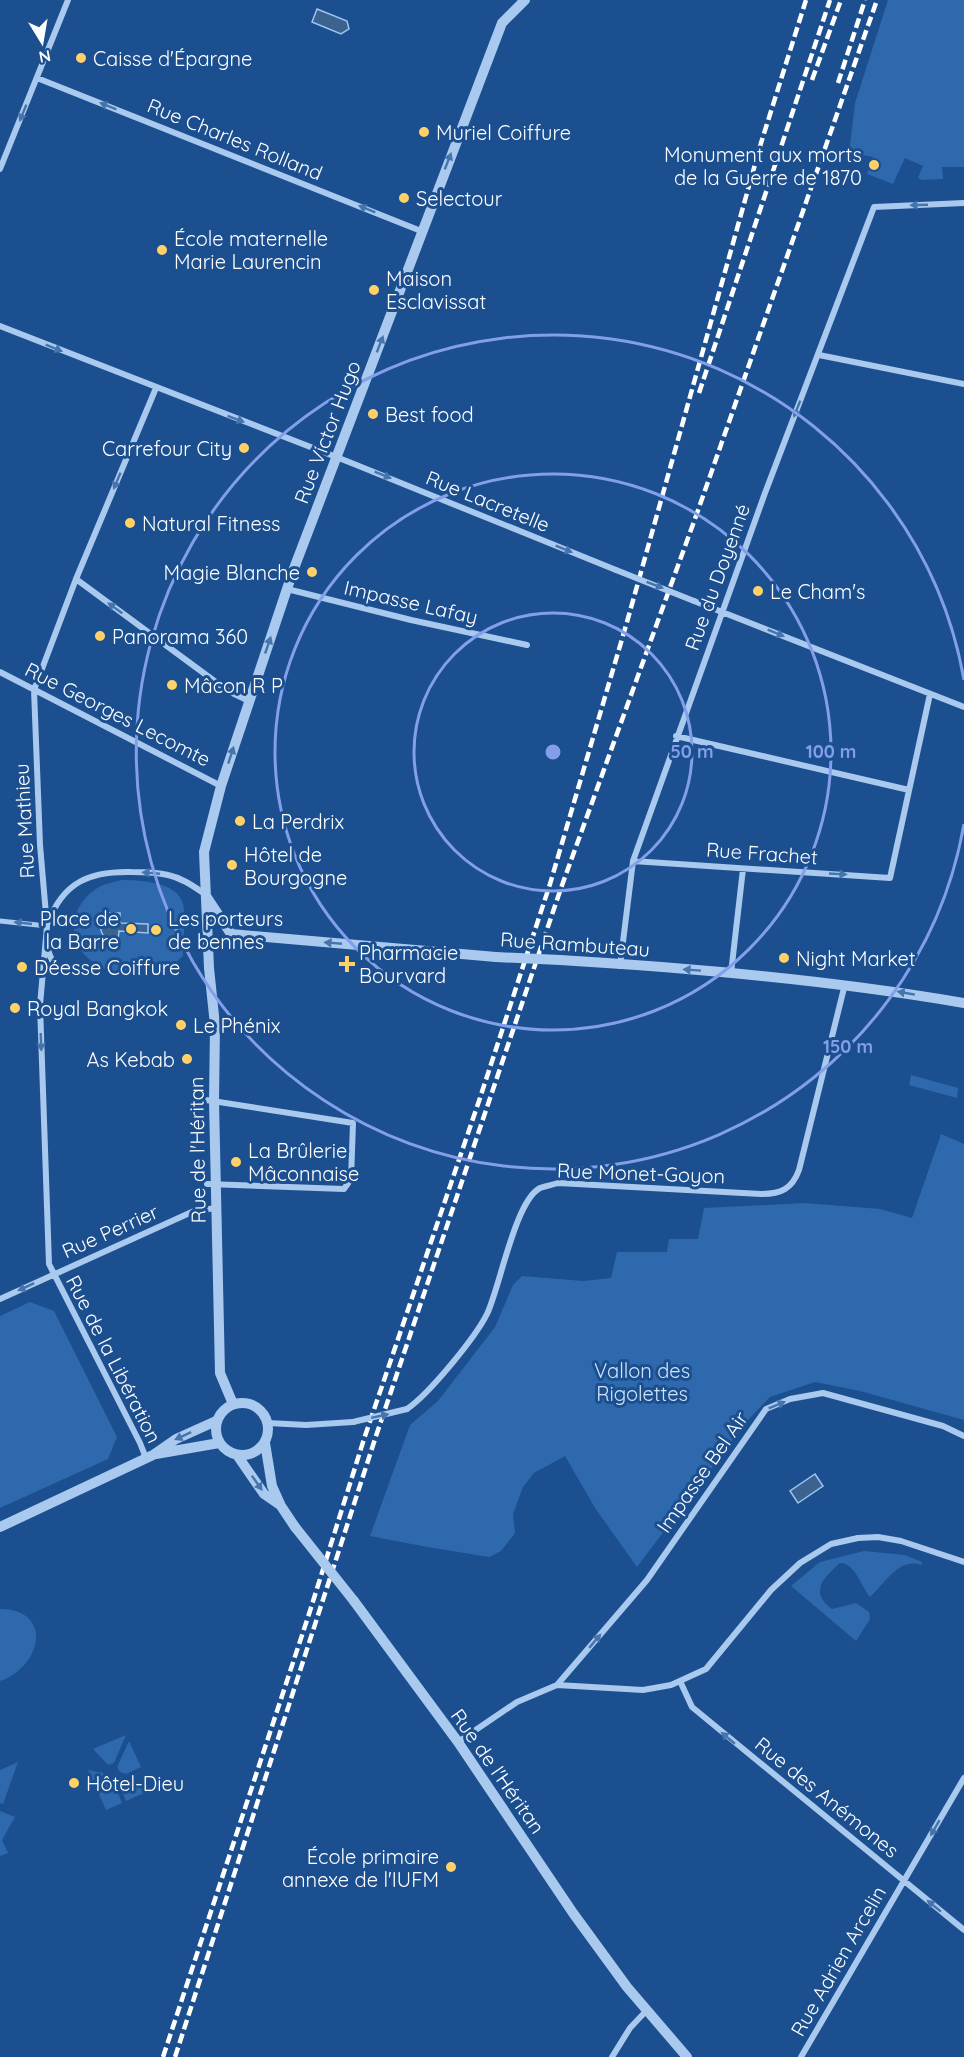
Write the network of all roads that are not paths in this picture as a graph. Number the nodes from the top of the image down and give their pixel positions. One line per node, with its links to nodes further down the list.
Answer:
1 (68, 0): 3 (street)
2 (525, 0): 6 (street, Rue Victor Hugo, one-way to 2)
3 (37, 78): 4 (street, one-way to 4); 6 (street, Rue Charles Rolland, one-way to 3)
4 (0, 169)
5 (964, 203): 8 (street, Rue du Doyenné, one-way to 8)
6 (421, 231): 11 (street, Rue Victor Hugo, one-way to 6)
7 (0, 326): 10 (street, Rue Lacretelle, one-way to 10)
8 (819, 355): 9 (street); 14 (street, Rue du Doyenné, one-way to 14)
9 (964, 384)
10 (156, 388): 11 (street, Rue Lacretelle, one-way to 11); 12 (street, Rue Mathieu, one-way to 12)
11 (336, 457): 13 (street, Rue Victor Hugo); 14 (street, Rue Lacretelle, one-way to 14, bridge)
12 (76, 579): 17 (street, Rue Mathieu); 19 (street, one-way to 12)
13 (288, 589): 15 (street, Impasse Lafay); 19 (street, Rue Victor Hugo, one-way to 13)
14 (721, 612): 18 (street, Rue Lacretelle, one-way to 18); 21 (street, Rue du Doyenné)
15 (527, 645)
16 (0, 672): 17 (street, Rue Georges Lecomte)
17 (34, 690): 22 (street, Rue Georges Lecomte); 28 (street, Rue Mathieu)
18 (930, 694): 20 (street, Rue Lacretelle); 23 (street)
19 (249, 701): 22 (street, Rue Victor Hugo, one-way to 19)
20 (964, 707)
21 (676, 736): 23 (street); 24 (street, Rue du Doyenné)
22 (221, 786): 26 (street, Rue Victor Hugo)
23 (909, 790): 25 (street, Rue Frachet, one-way to 23)
24 (633, 861): 25 (street, Rue Frachet); 29 (street, Rue du Doyenné)
25 (743, 869): 31 (street)
26 (205, 894): 28 (street, one-way to 28); 29 (street, Rue Rambuteau, one-way to 26, bridge); 34 (street, Rue de l'Héritan)
27 (0, 921): 28 (street, one-way to 27)
28 (47, 926): 30 (street); 37 (street, Rue Mathieu, one-way to 37)
29 (620, 966): 31 (street, Rue Rambuteau, one-way to 29)
30 (56, 970)
31 (730, 973): 32 (street, Rue Rambuteau)
32 (845, 984): 33 (street, Rue Rambuteau, one-way to 32); 41 (street, Rue Monet-Goyon, one-way to 32, bridge)
33 (964, 1003)
34 (210, 1101): 35 (street, Rue de l'Héritan); 35 (street)
35 (212, 1184): 36 (street, Rue de l'Héritan)
36 (216, 1208): 37 (street, Rue Perrier); 39 (street, Rue de l'Héritan)
37 (53, 1274): 38 (street, Rue Perrier, one-way to 38); 46 (street, Rue de la Libération)
38 (0, 1299)
39 (233, 1404): 40 (street); 41 (street)
40 (216, 1421): 43 (street); 46 (street, one-way to 46)
41 (268, 1423): 44 (street)
42 (964, 1436): 51 (street, Impasse Bel Air, one-way to 42)
43 (219, 1443): 45 (street); 46 (street)
44 (264, 1443): 45 (street); 47 (street, Rue de l'Héritan)
45 (237, 1455): 47 (street, Rue de l'Héritan, one-way to 47)
46 (149, 1456): 48 (street)
47 (281, 1506): 52 (street, Rue de l'Héritan, bridge)
48 (0, 1527)
49 (964, 1562): 50 (street)
50 (680, 1682): 51 (street); 54 (street, Rue des Anémones, one-way to 50)
51 (557, 1686): 52 (street)
52 (458, 1742): 56 (street, Rue de l'Héritan)
53 (964, 1778): 54 (street, Rue Adrien Arcelin, one-way to 54)
54 (904, 1881): 55 (street, Rue des Anémones, one-way to 54); 59 (street, Rue Adrien Arcelin)
55 (964, 1930)
56 (647, 2010): 57 (street); 58 (street, Rue de l'Héritan)
57 (612, 2057)
58 (687, 2057)
59 (801, 2057)

